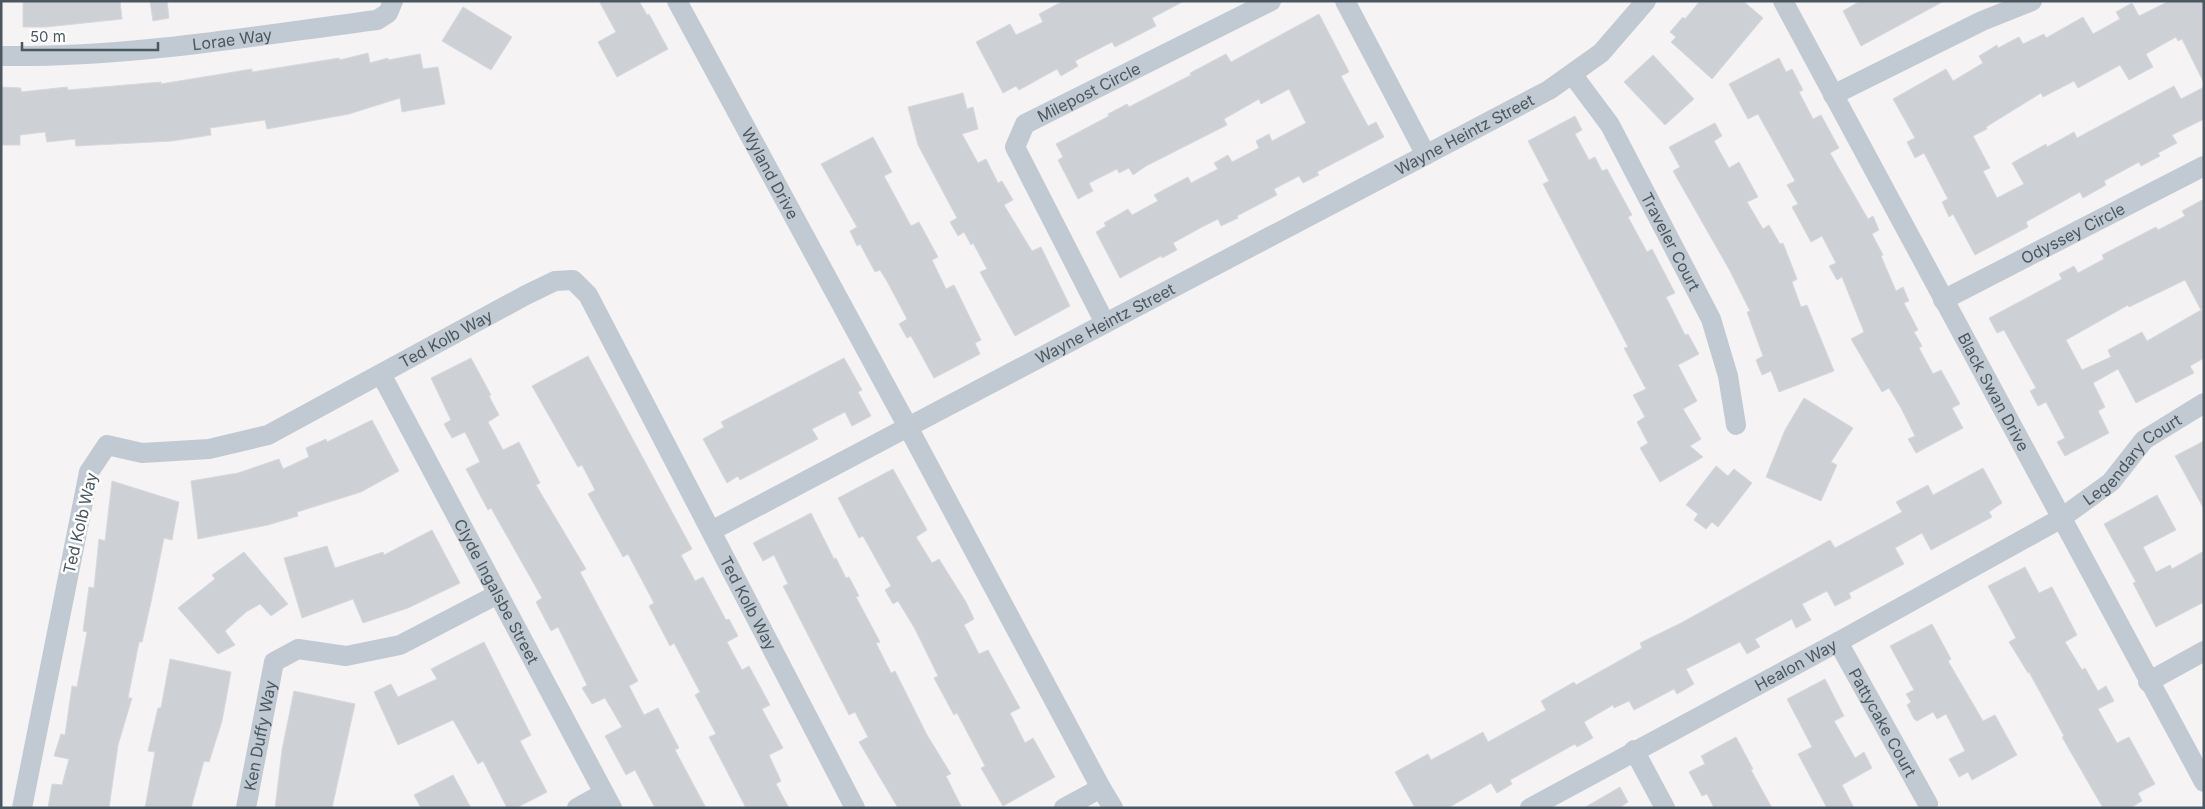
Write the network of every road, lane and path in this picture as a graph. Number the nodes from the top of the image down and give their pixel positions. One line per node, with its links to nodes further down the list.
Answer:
1 (393, 1): 8 (street, Lorae Way)
2 (677, 1): 18 (street, Wyland Drive)
3 (1271, 1): 14 (street, Milepost Circle)
4 (1344, 1): 11 (street)
5 (1646, 1): 9 (street, Wayne Heintz Street)
6 (1783, 1): 10 (street, Black Swan Drive)
7 (2032, 1): 10 (street)
8 (1, 56)
9 (1572, 74): 11 (street, Wayne Heintz Street); 17 (street, Traveler Court)
10 (1833, 95): 13 (street, Black Swan Drive)
11 (1426, 155): 14 (street, Wayne Heintz Street)
12 (2204, 166): 13 (street, Odyssey Circle)
13 (1943, 300): 19 (street, Black Swan Drive)
14 (1105, 323): 18 (street, Wayne Heintz Street)
15 (381, 374): 20 (street, Ted Kolb Way); 21 (street, Clyde Ingalsbe Street); 30 (street, Ted Kolb Way)
16 (2204, 403): 19 (street, Legendary Court)
17 (1736, 425)
18 (908, 427): 20 (street, Wayne Heintz Street); 27 (street)
19 (2060, 519): 22 (street, Healon Way); 24 (street, Black Swan Drive)
20 (711, 531): 33 (street, Ted Kolb Way)
21 (498, 594): 28 (street, Clyde Ingalsbe Street); 31 (street, Ken Duffy Way)
22 (1838, 642): 25 (street, Healon Way); 29 (street, Pattycake Court)
23 (2204, 651): 24 (street)
24 (2148, 682): 26 (street, Black Swan Drive)
25 (1634, 750): 36 (street, Healon Way); 37 (street)
26 (2204, 782)
27 (1101, 788): 34 (street); 35 (street)
28 (608, 800): 32 (street)
29 (1928, 804)
30 (22, 808)
31 (246, 808)
32 (577, 808)
33 (855, 808)
34 (1064, 808)
35 (1113, 808)
36 (1530, 808)
37 (1665, 808)

